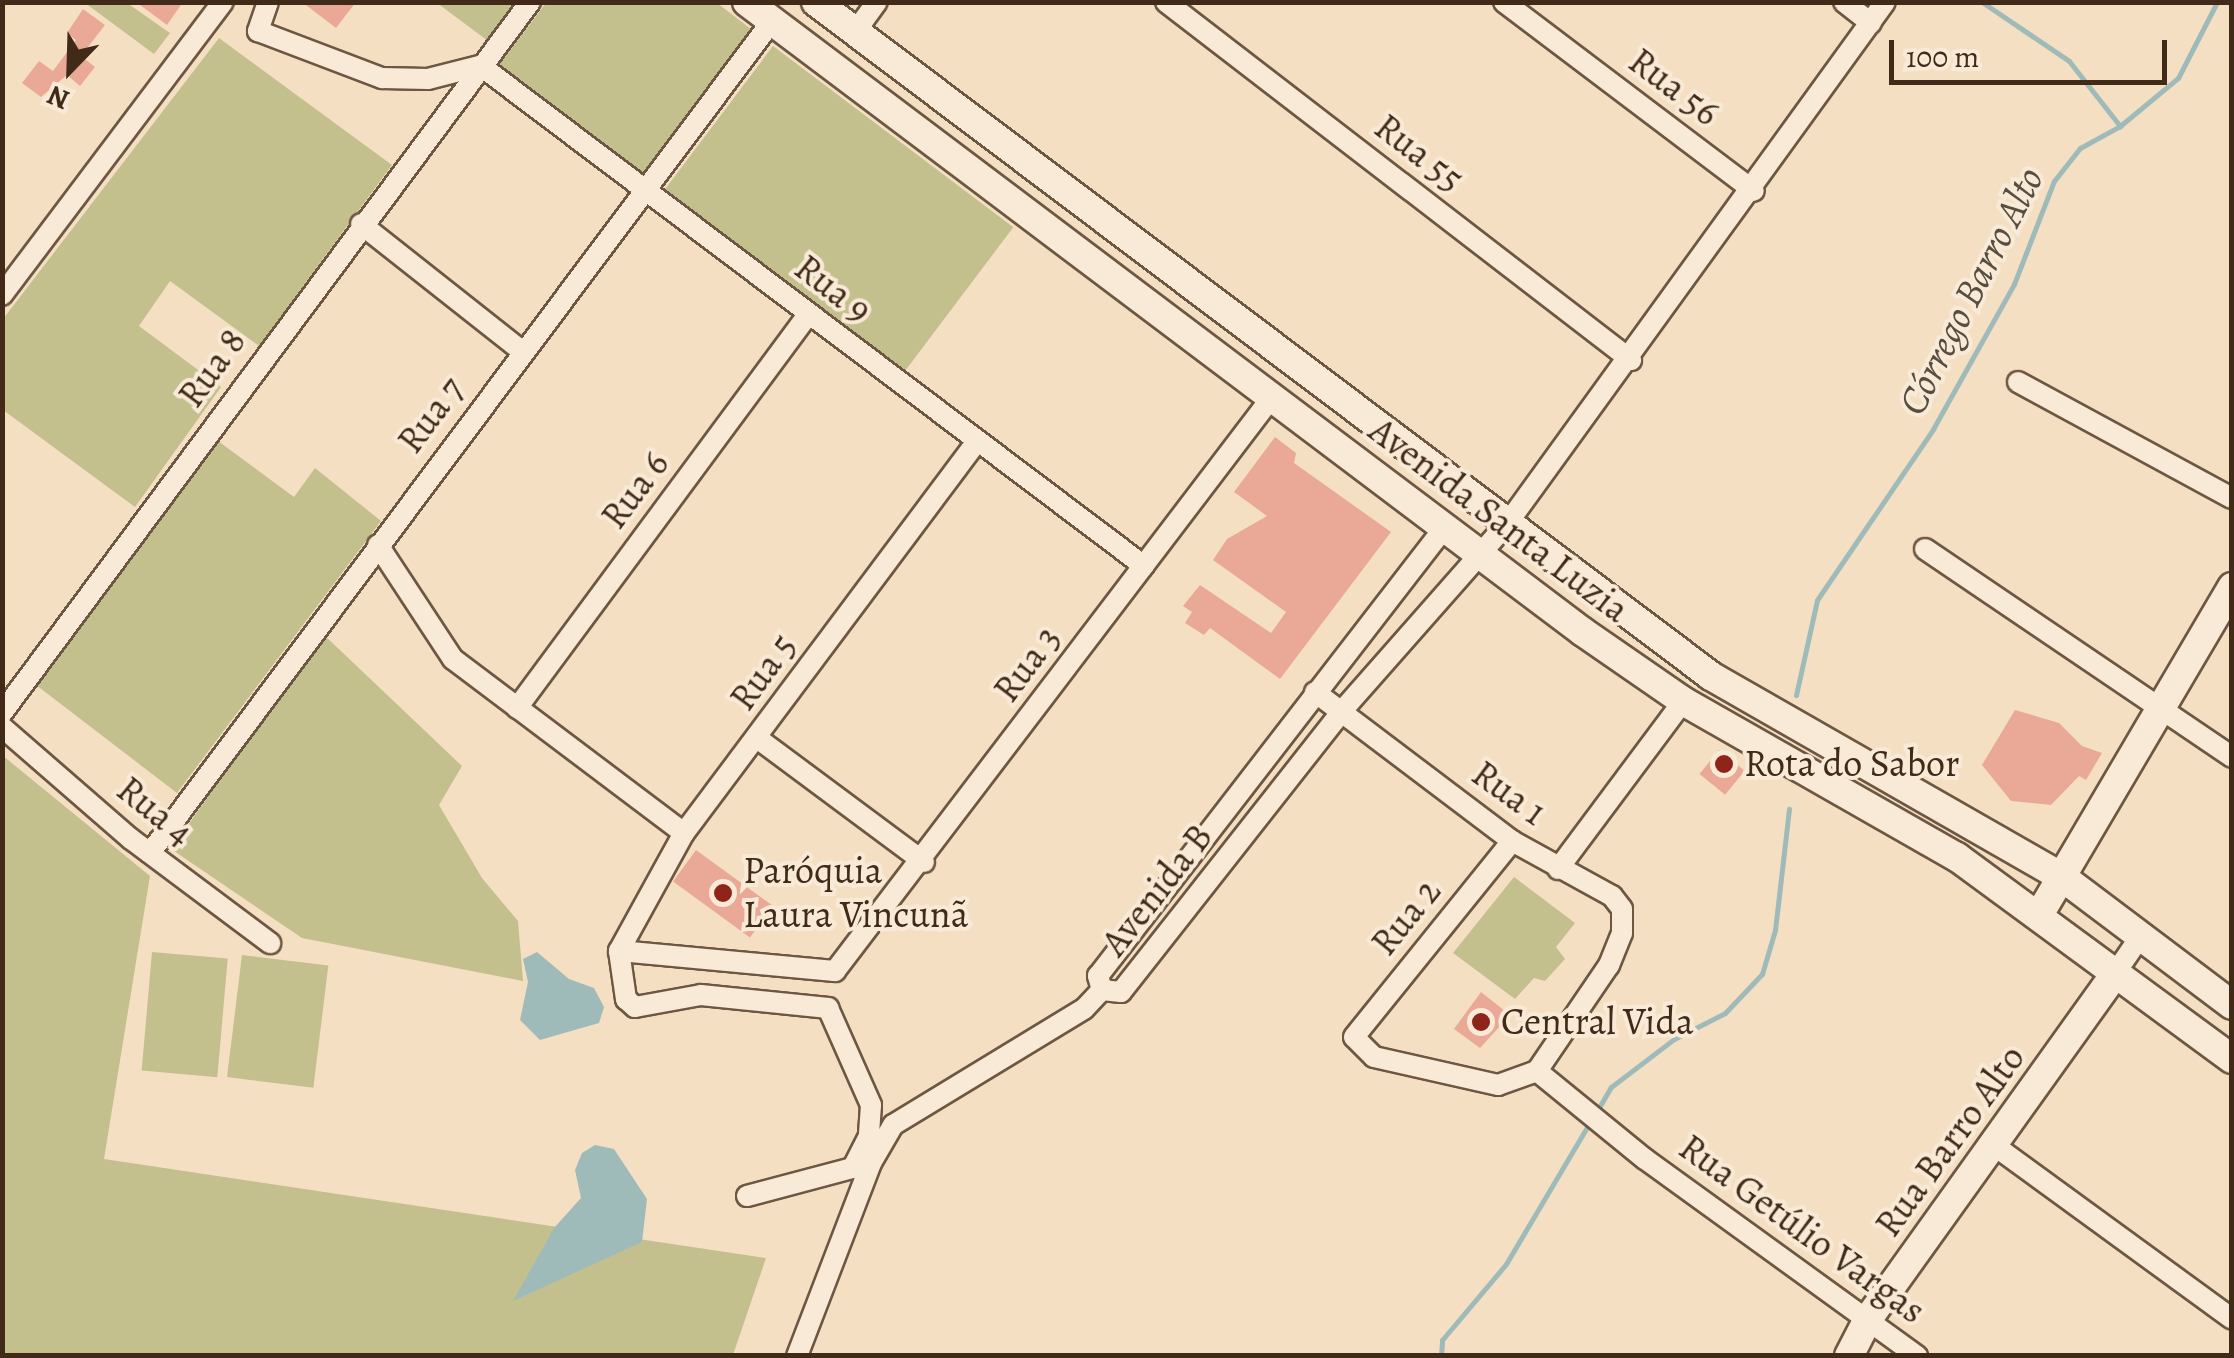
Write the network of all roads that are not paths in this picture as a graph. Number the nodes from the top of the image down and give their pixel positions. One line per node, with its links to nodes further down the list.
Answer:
1 (223, 2): 20 (street)
2 (268, 2): 14 (street)
3 (530, 2): 14 (street, Rua 8)
4 (748, 2): 11 (street, Avenida Santa Luzia)
5 (816, 2): 13 (street, Avenida Santa Luzia)
6 (877, 2): 13 (street)
7 (1166, 2): 23 (street, Rua 55)
8 (1844, 2): 12 (street)
9 (1884, 2): 12 (street, Avenida B)
10 (1517, 6): 18 (street, Rua 56)
11 (772, 21): 16 (street, Avenida Santa Luzia); 17 (street, Rua 7)
12 (1871, 23): 18 (street, Avenida B)
13 (855, 32): 15 (street, Avenida Santa Luzia)
14 (481, 66): 17 (street, Rua 9); 19 (street, Rua 8)
15 (1013, 150): 16 (street); 28 (street, Avenida Santa Luzia)
16 (989, 184): 25 (street, Avenida Santa Luzia)
17 (646, 189): 21 (street, Rua 9); 22 (street, Rua 7)
18 (1754, 191): 23 (street, Avenida B)
19 (361, 224): 22 (street); 40 (street, Rua 8)
20 (2, 295)
21 (809, 314): 26 (street, Rua 9); 38 (street, Rua 6)
22 (522, 351): 30 (street, Rua 7)
23 (1630, 360): 28 (street, Avenida B)
24 (2018, 382): 27 (street)
25 (1272, 397): 29 (street, Avenida Santa Luzia); 33 (street, Rua 3)
26 (976, 443): 33 (street, Rua 9); 42 (street, Rua 5)
27 (2232, 498)
28 (1507, 524): 32 (street, Avenida B); 49 (street, Avenida Santa Luzia)
29 (1444, 528): 32 (street, Avenida Santa Luzia); 35 (street, Avenida B)
30 (378, 544): 38 (street); 46 (street, Rua 7)
31 (1924, 549): 37 (street)
32 (1480, 553): 36 (street, Avenida Santa Luzia); 39 (street, Avenida B)
33 (1144, 566): 47 (street, Rua 3)
34 (2232, 587): 37 (street)
35 (1315, 692): 39 (street, Rua 1); 55 (street, Avenida B)
36 (1682, 701): 48 (street); 50 (street, Avenida Santa Luzia)
37 (2158, 705): 43 (street); 49 (street)
38 (516, 708): 44 (street)
39 (1340, 712): 45 (street, Rua 1); 55 (street, Avenida B)
40 (2, 713)
41 (2, 727): 46 (street, Rua 4)
42 (758, 738): 44 (street, Rua 5); 47 (street)
43 (2232, 756)
44 (684, 833): 53 (street, Rua 5)
45 (1512, 841): 48 (street, Rua 1); 58 (street, Rua 2)
46 (150, 853): 52 (street, Rua 4)
47 (924, 862): 53 (street, Rua 3)
48 (1558, 869): 58 (street, Rua 1)
49 (2062, 877): 50 (street); 51 (street, Avenida Santa Luzia)
50 (2039, 916): 54 (street, Avenida Santa Luzia)
51 (2140, 937): 54 (street); 56 (street, Avenida Santa Luzia)
52 (270, 943)
53 (620, 951): 60 (street)
54 (2116, 972): 57 (street, Avenida Santa Luzia); 59 (street, Rua Barro Alto)
55 (1102, 990): 60 (street)
56 (2232, 1005)
57 (2232, 1059)
58 (1538, 1070): 63 (street, Rua Getúlio Vargas)
59 (1994, 1146): 62 (street); 63 (street, Rua Barro Alto)
60 (862, 1166): 61 (street); 64 (street)
61 (747, 1196)
62 (2232, 1319)
63 (1868, 1320): 65 (street, Rua Barro Alto); 66 (street, Rua Getúlio Vargas)
64 (797, 1356)
65 (1849, 1356)
66 (1917, 1356)

